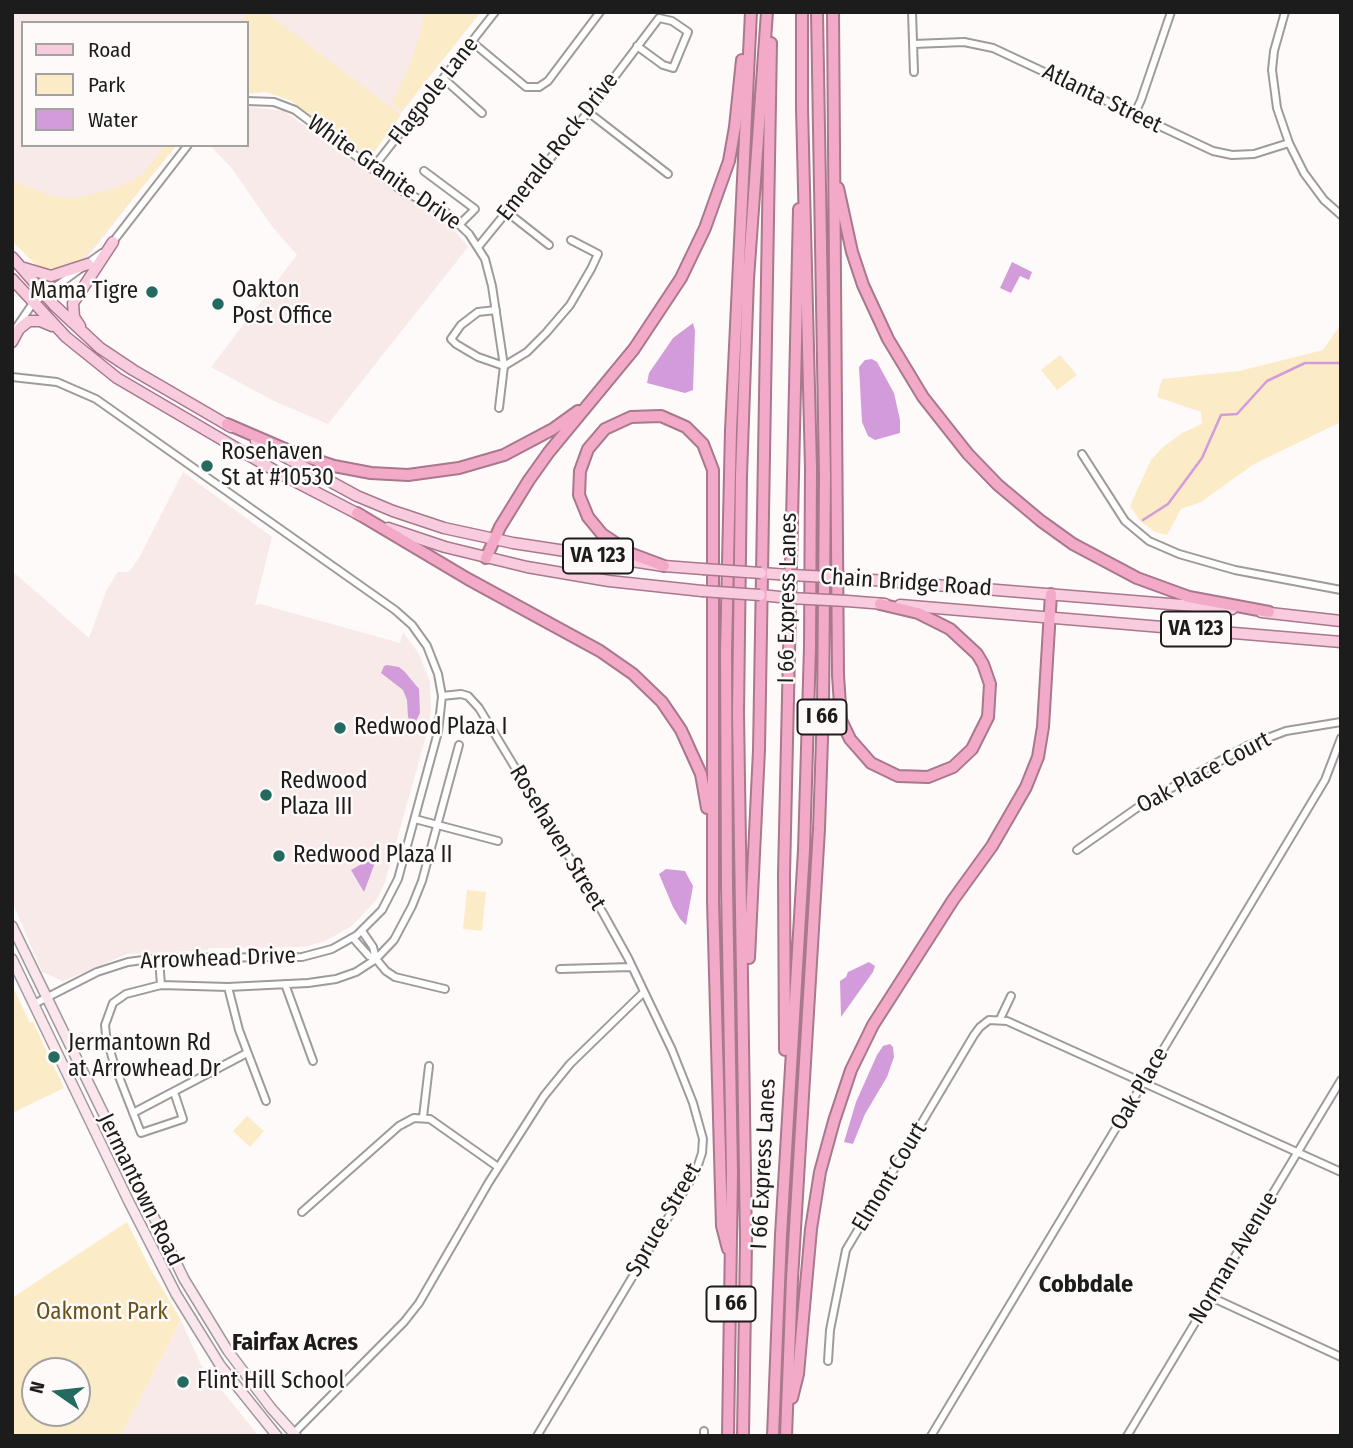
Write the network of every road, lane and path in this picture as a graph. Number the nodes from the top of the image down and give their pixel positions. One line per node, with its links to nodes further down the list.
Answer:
1 (495, 12): 12 (street, Flagpole Lane)
2 (600, 12): 12 (street)
3 (751, 12): 11 (highway, I 66)
4 (769, 12): 55 (highway); 92 (highway, I 66 Express Lanes)
5 (802, 12): 18 (highway, I 66 Express Lanes)
6 (817, 12): 111 (highway, I 66)
7 (833, 12): 22 (highway)
8 (912, 12): 13 (street)
9 (1171, 12): 21 (street)
10 (1284, 12): 23 (street)
11 (750, 27): 47 (highway); 107 (highway, I 66)
12 (472, 42): 16 (street, Flagpole Lane)
13 (914, 44): 15 (street); 21 (street, Atlanta Street)
14 (637, 46): 14 (street, Emerald Rock Drive); 19 (street, Emerald Rock Drive)
15 (914, 72)
16 (443, 79): 20 (street); 25 (street, Flagpole Lane)
17 (248, 101): 25 (street, White Granite Drive)
18 (802, 108): 56 (highway); 102 (highway, I 66 Express Lanes)
19 (588, 112): 27 (street); 28 (street, Emerald Rock Drive)
20 (482, 113)
21 (1134, 115): 23 (street, Atlanta Street)
22 (832, 136): 61 (highway); 62 (highway)
23 (1289, 143): 29 (street)
24 (186, 147): 32 (street)
25 (372, 169): 30 (street, White Granite Drive)
26 (424, 171): 30 (street)
27 (668, 174)
28 (507, 212): 33 (street); 34 (street, Emerald Rock Drive)
29 (1341, 215)
30 (460, 224): 34 (street, White Granite Drive)
31 (571, 240): 45 (street)
32 (113, 242): 36 (street); 43 (main road)
33 (549, 246)
34 (478, 247): 40 (street, White Granite Drive)
35 (15, 261): 36 (main road); 38 (main road, Chain Bridge Road / VA 123)
36 (88, 264): 38 (street)
37 (12, 279): 39 (main road, Chain Bridge Road / VA 123)
38 (44, 295): 39 (street); 43 (main road, Chain Bridge Road / VA 123)
39 (33, 303): 41 (main road, Chain Bridge Road / VA 123); 42 (street)
40 (496, 310): 45 (street, White Granite Drive); 45 (street)
41 (57, 329): 44 (main road); 51 (main road, Chain Bridge Road / VA 123)
42 (12, 336)
43 (92, 341): 49 (main road, Chain Bridge Road / VA 123)
44 (12, 342)
45 (504, 366): 48 (street, White Granite Drive)
46 (12, 377): 66 (street)
47 (596, 396): 49 (highway); 52 (highway)
48 (499, 408)
49 (227, 425): 52 (main road, Chain Bridge Road / VA 123)
50 (1082, 454): 57 (street)
51 (357, 513): 53 (main road, Chain Bridge Road / VA 123); 74 (highway)
52 (494, 540): 53 (highway); 54 (main road, Chain Bridge Road / VA 123)
53 (486, 558): 59 (main road, Chain Bridge Road / VA 123, bridge)
54 (664, 566): 55 (main road, Chain Bridge Road / VA 123, bridge); 74 (highway)
55 (761, 573): 56 (main road, Chain Bridge Road / VA 123); 59 (highway)
56 (791, 575): 58 (main road, Chain Bridge Road / VA 123, bridge); 60 (highway)
57 (1341, 590)
58 (1051, 594): 62 (main road, Chain Bridge Road / VA 123); 63 (highway)
59 (760, 595): 60 (main road, Chain Bridge Road / VA 123); 92 (highway)
60 (790, 598): 61 (main road, Chain Bridge Road / VA 123, bridge); 102 (highway)
61 (880, 604): 63 (main road, Chain Bridge Road / VA 123)
62 (1269, 612): 64 (main road, Chain Bridge Road / VA 123)
63 (1050, 616): 65 (main road, Chain Bridge Road / VA 123); 111 (highway)
64 (1341, 621)
65 (1341, 642)
66 (442, 696): 70 (street, Arrowhead Drive); 81 (street, Rosehaven Street)
67 (1341, 722): 73 (street, Oak Place Court)
68 (1341, 737): 97 (street, Oak Place)
69 (459, 745): 71 (street)
70 (415, 819): 71 (street); 76 (street, Arrowhead Drive)
71 (437, 825): 72 (street); 80 (street)
72 (498, 841)
73 (1077, 850)
74 (713, 901): 107 (highway)
75 (12, 926): 89 (main road, Jermantown Road)
76 (362, 931): 77 (street, Arrowhead Drive); 80 (street)
77 (353, 938): 79 (street, Arrowhead Drive); 80 (street)
78 (12, 958): 90 (main road, Jermantown Road)
79 (159, 958): 84 (street); 89 (street, Arrowhead Drive)
80 (376, 959): 83 (street); 86 (street)
81 (632, 967): 82 (street); 87 (street, Rosehaven Street)
82 (560, 969)
83 (285, 984): 85 (street); 94 (street)
84 (160, 985): 85 (street); 100 (street)
85 (228, 988): 93 (street)
86 (445, 989)
87 (644, 992): 104 (street); 114 (street, Spruce Street)
88 (1011, 996): 91 (street)
89 (47, 998): 90 (street, Arrowhead Drive); 112 (main road, Jermantown Road)
90 (34, 1004): 113 (main road, Jermantown Road)
91 (1000, 1019): 97 (street); 110 (street, Elmont Court)
92 (745, 1024): 116 (highway, I 66 Express Lanes)
93 (247, 1053): 98 (street); 99 (street)
94 (313, 1061)
95 (429, 1066): 101 (street)
96 (1341, 1080): 103 (street, Norman Avenue)
97 (1143, 1083): 103 (street); 119 (street, Oak Place)
98 (174, 1092): 100 (street); 100 (street)
99 (266, 1101)
100 (133, 1113)
101 (423, 1117): 104 (street); 106 (street)
102 (785, 1144): 117 (highway, I 66 Express Lanes)
103 (1299, 1153): 105 (street); 108 (street, Norman Avenue)
104 (498, 1167): 112 (street)
105 (1341, 1172)
106 (302, 1212)
107 (732, 1266): 115 (highway, I 66)
108 (1211, 1297): 109 (street); 120 (street, Norman Avenue)
109 (1341, 1357)
110 (828, 1361)
111 (786, 1421): 118 (highway, I 66)
112 (294, 1435)
113 (277, 1436)
114 (537, 1436)
115 (728, 1436)
116 (743, 1436)
117 (774, 1436)
118 (786, 1436)
119 (931, 1436)
120 (1127, 1436)

